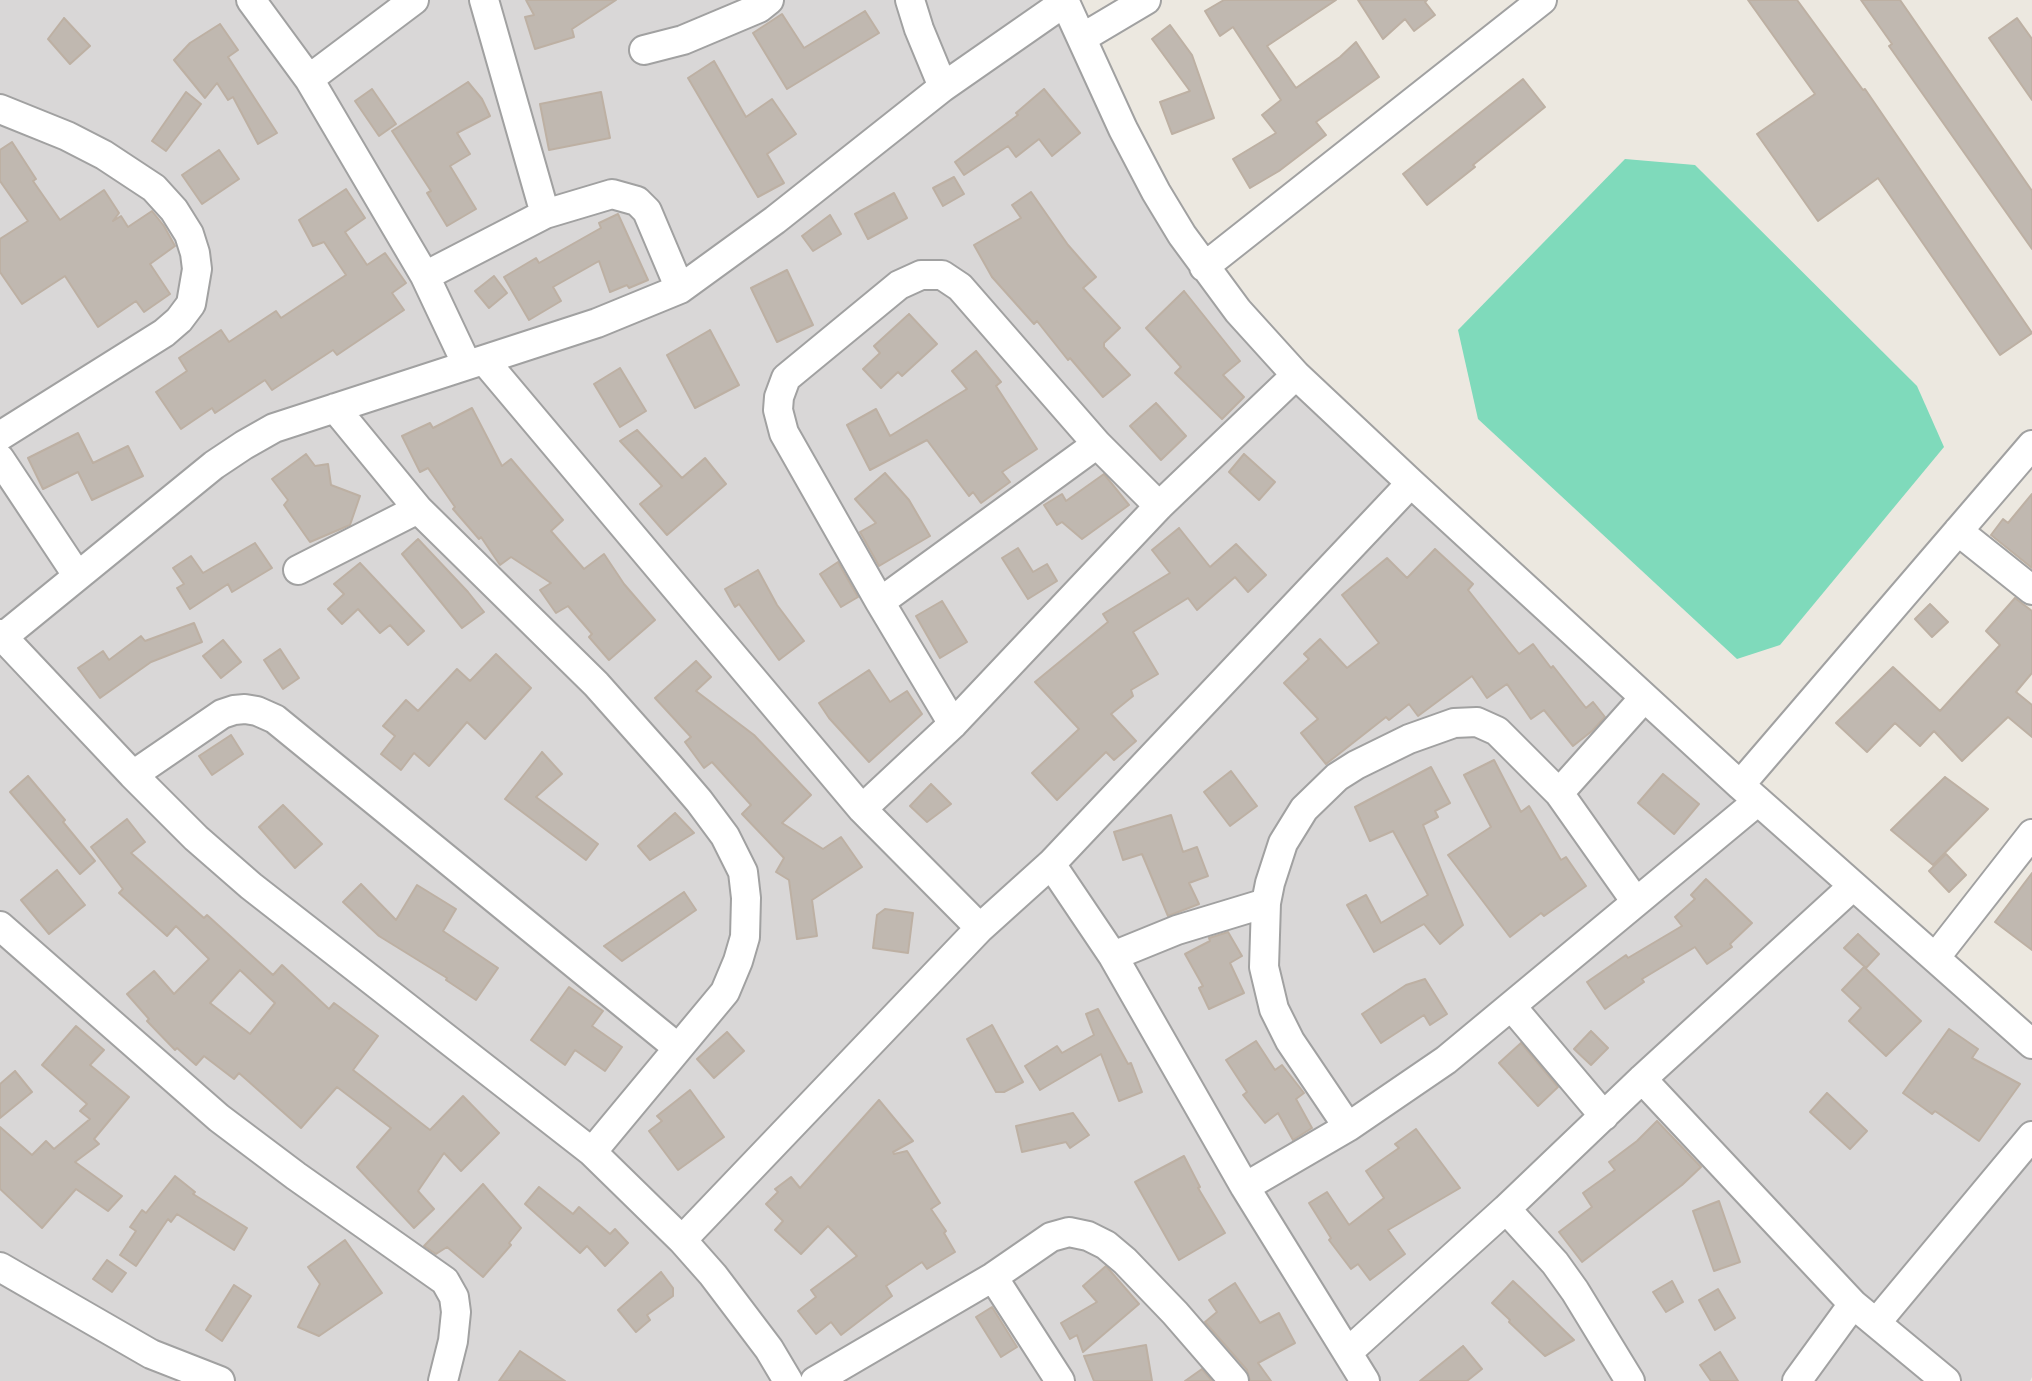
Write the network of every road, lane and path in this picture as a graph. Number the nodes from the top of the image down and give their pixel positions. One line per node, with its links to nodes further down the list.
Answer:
1 (251, 0): 11 (street)
2 (413, 0): 11 (street)
3 (484, 0): 14 (street)
4 (769, 0): 10 (street)
5 (910, 0): 12 (street)
6 (1146, 0): 9 (street)
7 (1542, 0): 15 (street)
8 (1065, 1): 9 (street); 12 (street)
9 (1082, 37): 15 (street)
10 (643, 50)
11 (309, 79): 16 (street)
12 (943, 87): 17 (street)
13 (0, 109): 21 (street)
14 (545, 214): 16 (street); 17 (street)
15 (1204, 267): 19 (street)
16 (425, 276): 18 (street)
17 (680, 289): 18 (street)
18 (476, 362): 20 (street); 39 (street)
19 (1296, 375): 25 (street); 26 (street)
20 (335, 408): 27 (street); 30 (street)
21 (0, 436)
22 (1097, 444): 26 (street); 32 (street); 32 (street)
23 (2032, 445): 28 (street)
24 (0, 459): 30 (street)
25 (1411, 483): 34 (street); 41 (street)
26 (1159, 506): 35 (street)
27 (418, 509): 29 (street); 51 (street)
28 (1958, 531): 31 (street); 38 (street)
29 (298, 570)
30 (78, 575): 33 (street)
31 (2032, 590)
32 (880, 601): 35 (street)
33 (2, 636): 36 (street)
34 (1644, 698): 37 (street); 38 (street)
35 (953, 724): 39 (street)
36 (133, 775): 51 (street); 56 (street)
37 (1559, 793): 43 (street); 44 (street)
38 (1749, 793): 42 (street); 43 (street)
39 (862, 809): 46 (street)
40 (2032, 834): 48 (street)
41 (1051, 864): 46 (street); 47 (street)
42 (1853, 886): 48 (street); 52 (street)
43 (1636, 902): 49 (street)
44 (1266, 903): 47 (street); 54 (street)
45 (0, 926): 66 (street)
46 (980, 928): 59 (street)
47 (1113, 956): 57 (street)
48 (1935, 958): 50 (street)
49 (1512, 1007): 53 (street); 54 (street)
50 (2032, 1044)
51 (678, 1048): 56 (street)
52 (1642, 1079): 53 (street); 62 (street)
53 (1604, 1116): 58 (street)
54 (1348, 1127): 57 (street)
55 (2032, 1136): 63 (street)
56 (592, 1152): 59 (street)
57 (1245, 1186): 64 (street)
58 (1506, 1209): 64 (street); 72 (street)
59 (682, 1240): 67 (street)
60 (0, 1266): 65 (street)
61 (993, 1277): 68 (street); 69 (street); 70 (street)
62 (1853, 1304): 63 (street); 73 (street)
63 (1876, 1324): 74 (street)
64 (1348, 1352): 71 (street)
65 (220, 1381)
66 (443, 1381)
67 (788, 1381)
68 (815, 1381)
69 (1059, 1381)
70 (1234, 1381)
71 (1365, 1381)
72 (1630, 1381)
73 (1797, 1381)
74 (1946, 1381)

